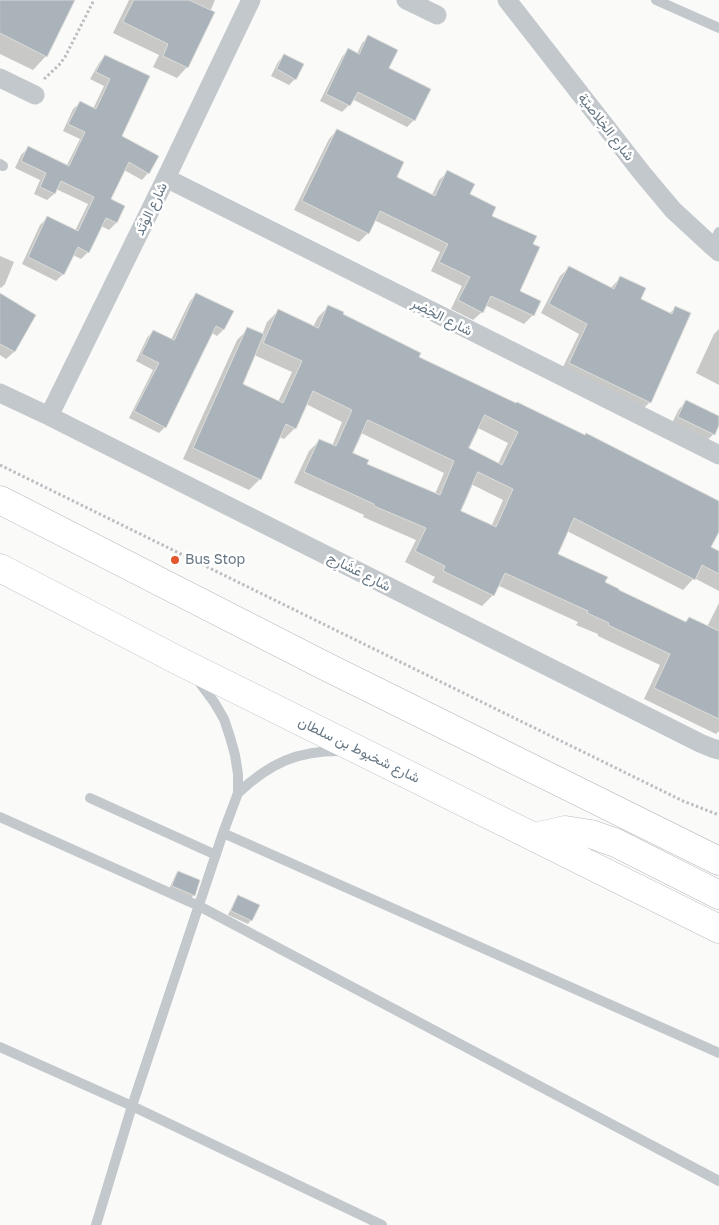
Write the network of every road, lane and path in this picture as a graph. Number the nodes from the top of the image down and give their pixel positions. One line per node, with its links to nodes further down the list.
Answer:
1 (94, 0): 9 (path)
2 (251, 0): 10 (street, شارع الوُتَد)
3 (406, 0): 6 (street)
4 (507, 0): 11 (street, شارع الخِلاصيّة)
5 (656, 0): 7 (lane)
6 (437, 15)
7 (719, 28)
8 (0, 78): 9 (street)
9 (30, 93)
10 (166, 178): 13 (street, شارع الوُتَد); 14 (street, شارع الخِضِر)
11 (717, 243)
12 (0, 393): 13 (street, شارع عَشَارِج)
13 (49, 416): 19 (street, شارع عَشَارِج)
14 (719, 455)
15 (0, 465): 23 (path)
16 (0, 500): 28 (main road)
17 (0, 568): 18 (main road, شارع شخبوط بن سلطان)
18 (177, 660): 20 (main road, شارع شخبوط بن سلطان); 21 (lane)
19 (719, 750)
20 (363, 752): 21 (lane); 26 (main road, شارع شخبوط بن سلطان)
21 (238, 793): 25 (lane)
22 (90, 798): 27 (lane)
23 (719, 815)
24 (0, 817): 30 (lane)
25 (223, 832): 27 (lane); 33 (lane)
26 (535, 837): 29 (main road); 31 (main road, شارع شخبوط بن سلطان)
27 (216, 855): 30 (lane)
28 (719, 861)
29 (719, 895)
30 (199, 906): 34 (lane); 35 (lane)
31 (719, 929)
32 (0, 1047): 34 (lane)
33 (719, 1053)
34 (132, 1106): 36 (lane); 37 (lane)
35 (719, 1181)
36 (96, 1225)
37 (382, 1225)

